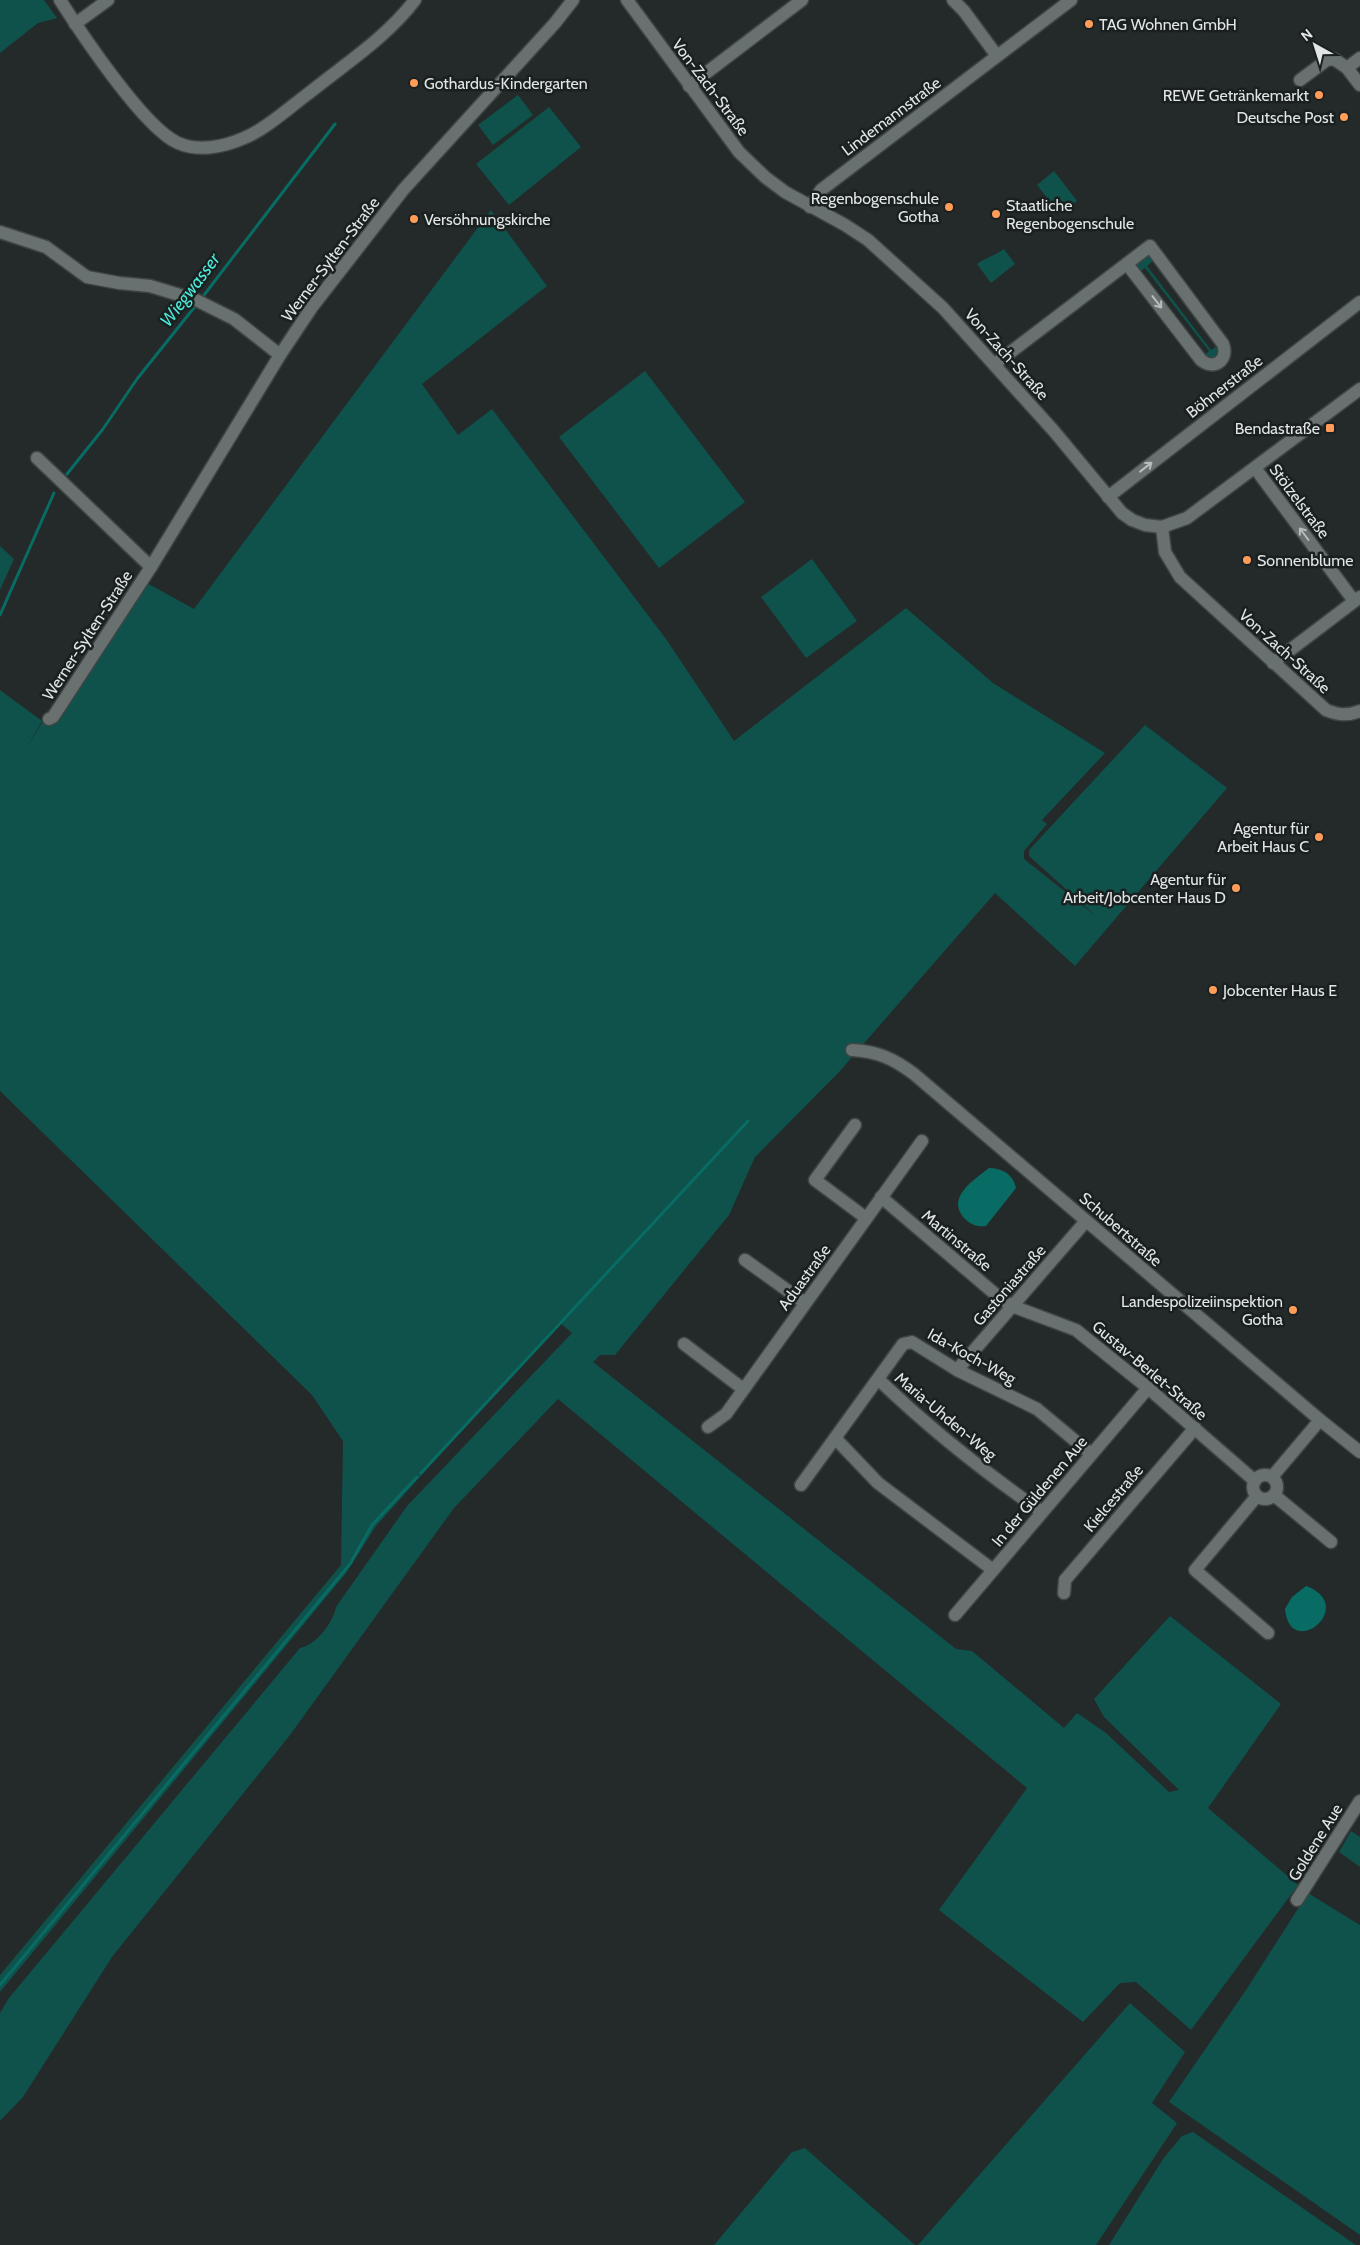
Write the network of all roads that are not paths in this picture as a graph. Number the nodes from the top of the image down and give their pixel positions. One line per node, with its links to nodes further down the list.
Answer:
1 (60, 0): 9 (street)
2 (108, 0): 9 (street)
3 (415, 0): 9 (street)
4 (573, 0): 20 (street, Werner-Sylten-Straße)
5 (627, 0): 15 (street, Von-Zach-Straße)
6 (802, 0): 15 (street)
7 (953, 0): 10 (street)
8 (1071, 0): 10 (street, Lindemannstraße)
9 (75, 24)
10 (997, 56): 16 (street, Lindemannstraße)
11 (1360, 58): 12 (street)
12 (1347, 68): 13 (street); 14 (street)
13 (1300, 80)
14 (1360, 85)
15 (689, 86): 16 (street, Von-Zach-Straße)
16 (810, 207): 21 (street, Von-Zach-Straße)
17 (0, 232): 20 (street)
18 (1127, 264): 18 (street, one-way to 18); 21 (street)
19 (1360, 302): 25 (street, Böhnerstraße, one-way to 19)
20 (280, 355): 27 (street, Werner-Sylten-Straße)
21 (995, 364): 25 (street, Von-Zach-Straße)
22 (1360, 389): 24 (street)
23 (37, 458): 27 (street, Werner-Sylten-Straße)
24 (1255, 468): 26 (street); 28 (street, Stölzelstraße, one-way to 24)
25 (1108, 496): 26 (street, Von-Zach-Straße)
26 (1162, 527): 29 (street, Von-Zach-Straße)
27 (150, 567): 31 (street, Werner-Sylten-Straße)
28 (1357, 599): 29 (street, Stölzelstraße)
29 (1273, 663): 30 (street, Von-Zach-Straße)
30 (1360, 711)
31 (49, 719)
32 (852, 1050): 37 (street, Schubertstraße)
33 (855, 1125): 36 (street)
34 (922, 1141): 35 (street, Aduastraße)
35 (881, 1196): 36 (street, Aduastraße); 40 (street, Martinstraße)
36 (866, 1218): 39 (street, Aduastraße)
37 (1086, 1221): 40 (street, Gastoniastraße); 46 (street, Schubertstraße)
38 (745, 1260): 39 (street)
39 (805, 1303): 45 (street, Aduastraße)
40 (1012, 1306): 42 (street, Gastoniastraße); 44 (street, Gustav-Berlet-Straße)
41 (684, 1344): 45 (street)
42 (957, 1370): 43 (street, Ida-Koch-Weg); 51 (street, Ida-Koch-Weg)
43 (878, 1380): 49 (street, Ida-Koch-Weg); 57 (street, Maria-Uhden-Weg)
44 (1148, 1388): 48 (street, Gustav-Berlet-Straße); 51 (street, In der Güldenen Aue)
45 (743, 1389): 47 (street, Aduastraße)
46 (1320, 1420): 50 (street, Schubertstraße); 52 (street)
47 (708, 1427)
48 (1195, 1428): 53 (street, Gustav-Berlet-Straße); 60 (street, Kielcestraße)
49 (835, 1438): 54 (street, Ida-Koch-Weg); 59 (street)
50 (1360, 1452)
51 (1091, 1454): 57 (street, In der Güldenen Aue)
52 (1272, 1477): 53 (street); 55 (street)
53 (1254, 1480): 56 (street)
54 (801, 1485)
55 (1274, 1495): 56 (street); 58 (street)
56 (1257, 1496): 62 (street)
57 (1042, 1512): 59 (street, In der Güldenen Aue)
58 (1331, 1542)
59 (993, 1570): 61 (street, In der Güldenen Aue)
60 (1064, 1593)
61 (955, 1615)
62 (1268, 1633)
63 (1360, 1801): 64 (street, Goldene Aue)
64 (1298, 1900)

